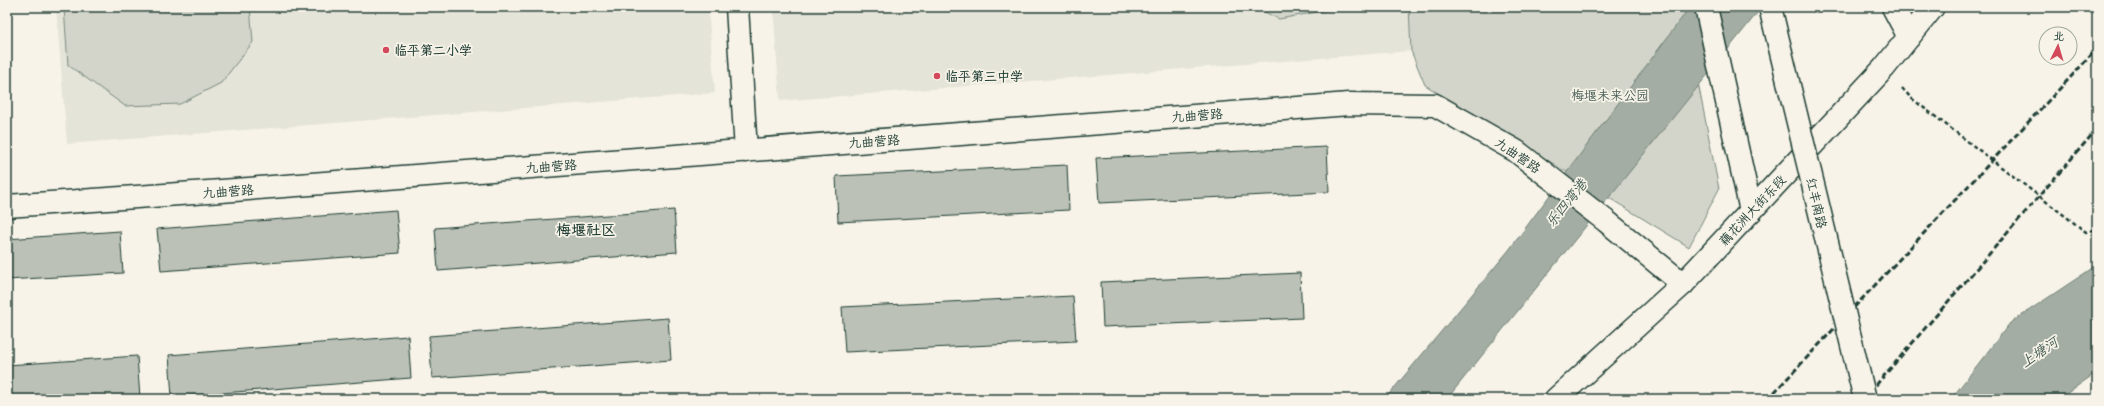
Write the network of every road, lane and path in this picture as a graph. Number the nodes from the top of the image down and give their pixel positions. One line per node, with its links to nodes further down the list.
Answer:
1 (737, 7): 8 (street)
2 (1706, 7): 10 (street)
3 (1770, 7): 14 (street, 红丰南路, bridge)
4 (1893, 7): 6 (street)
5 (1933, 7): 6 (street, 藕花洲大街东段)
6 (1908, 37): 7 (street, 藕花洲大街东段)
7 (1884, 68): 10 (street, 藕花洲大街东段); 11 (path)
8 (746, 151): 9 (street, 九曲营路); 12 (street, 九曲营路)
9 (7, 206)
10 (1751, 211): 12 (street, 藕花洲大街东段)
11 (2097, 229)
12 (1683, 284): 13 (street, 藕花洲大街东段)
13 (1556, 399)
14 (1865, 399)

